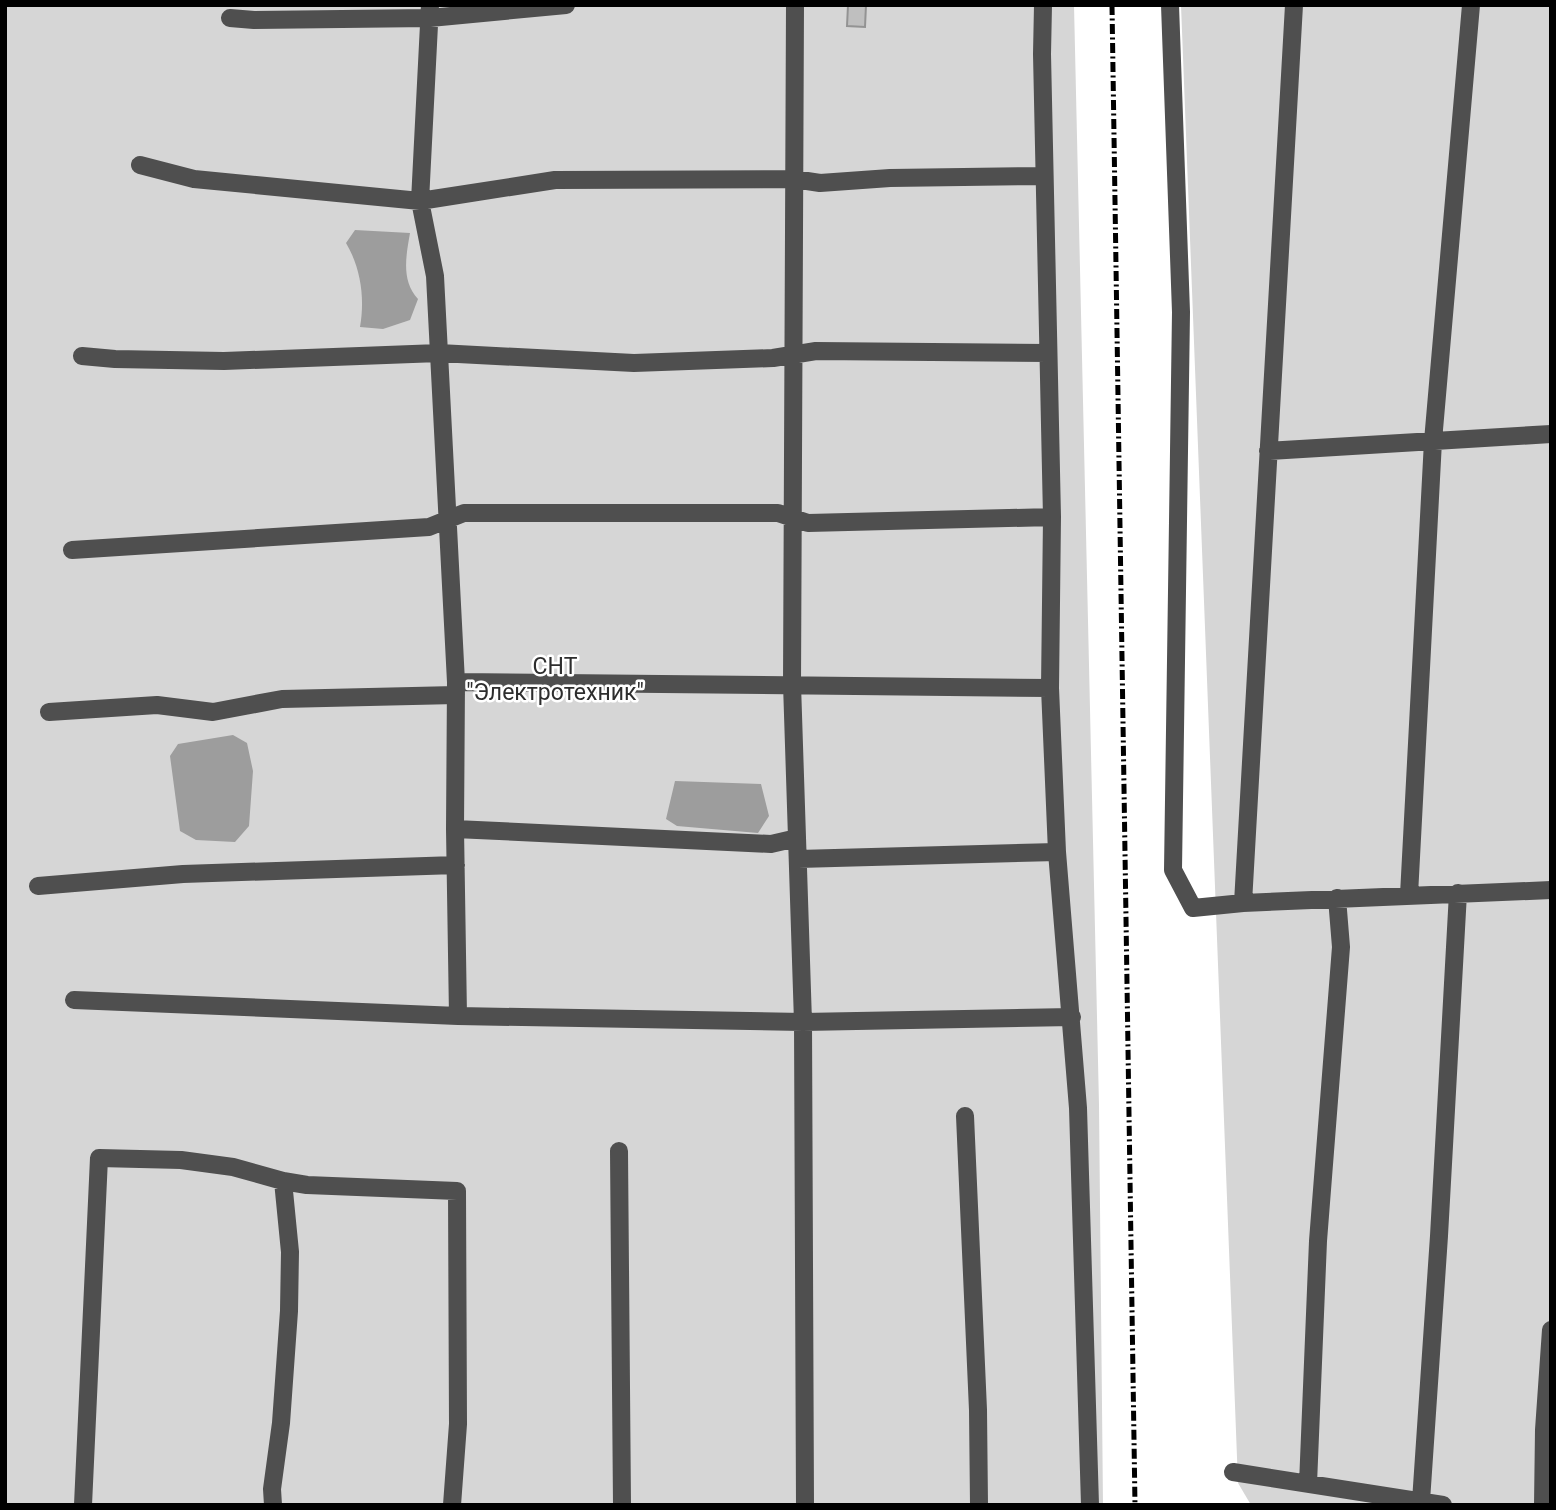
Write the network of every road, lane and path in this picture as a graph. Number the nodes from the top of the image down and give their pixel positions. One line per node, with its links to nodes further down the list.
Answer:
1 (566, 5): 7 (street)
2 (794, 5): 11 (street)
3 (1043, 5): 10 (street)
4 (1170, 5): 38 (street)
5 (1294, 5): 19 (street)
6 (1471, 5): 18 (street)
7 (430, 12): 8 (street); 12 (street)
8 (229, 18)
9 (140, 165): 12 (street)
10 (1044, 176): 11 (street); 14 (street)
11 (794, 179): 12 (street); 15 (street)
12 (420, 201): 13 (street)
13 (439, 353): 15 (street); 16 (street); 22 (street)
14 (1048, 353): 15 (street); 20 (street)
15 (793, 354): 21 (street)
16 (82, 356)
17 (1551, 434): 18 (street)
18 (1433, 441): 19 (street); 36 (street)
19 (1268, 451): 38 (street)
20 (1052, 517): 21 (street); 26 (street)
21 (793, 519): 22 (street); 24 (street)
22 (447, 520): 23 (street); 25 (street)
23 (72, 550)
24 (792, 684): 25 (street); 26 (street); 29 (street)
25 (456, 688): 27 (street); 28 (street)
26 (1050, 688): 30 (street)
27 (49, 712)
28 (455, 829): 29 (street); 32 (street)
29 (797, 838): 31 (street)
30 (1057, 852): 31 (street); 41 (street)
31 (798, 859): 42 (street)
32 (456, 865): 33 (street); 40 (street)
33 (38, 886)
34 (1551, 890): 35 (street)
35 (1458, 893): 36 (street); 49 (street)
36 (1409, 895): 37 (street)
37 (1337, 898): 38 (street); 48 (street)
38 (1243, 903)
39 (74, 1000): 40 (street)
40 (458, 1016): 42 (street)
41 (1072, 1017): 42 (street); 56 (street)
42 (803, 1022): 54 (street)
43 (965, 1116): 55 (street)
44 (619, 1151): 53 (street)
45 (283, 1181): 50 (street); 51 (street); 52 (street)
46 (1551, 1330): 58 (street)
47 (1233, 1472): 48 (street)
48 (1308, 1484): 49 (street)
49 (1421, 1501): 57 (street)
50 (83, 1505)
51 (273, 1505)
52 (452, 1505)
53 (622, 1505)
54 (805, 1505)
55 (979, 1505)
56 (1090, 1505)
57 (1443, 1505)
58 (1543, 1505)

